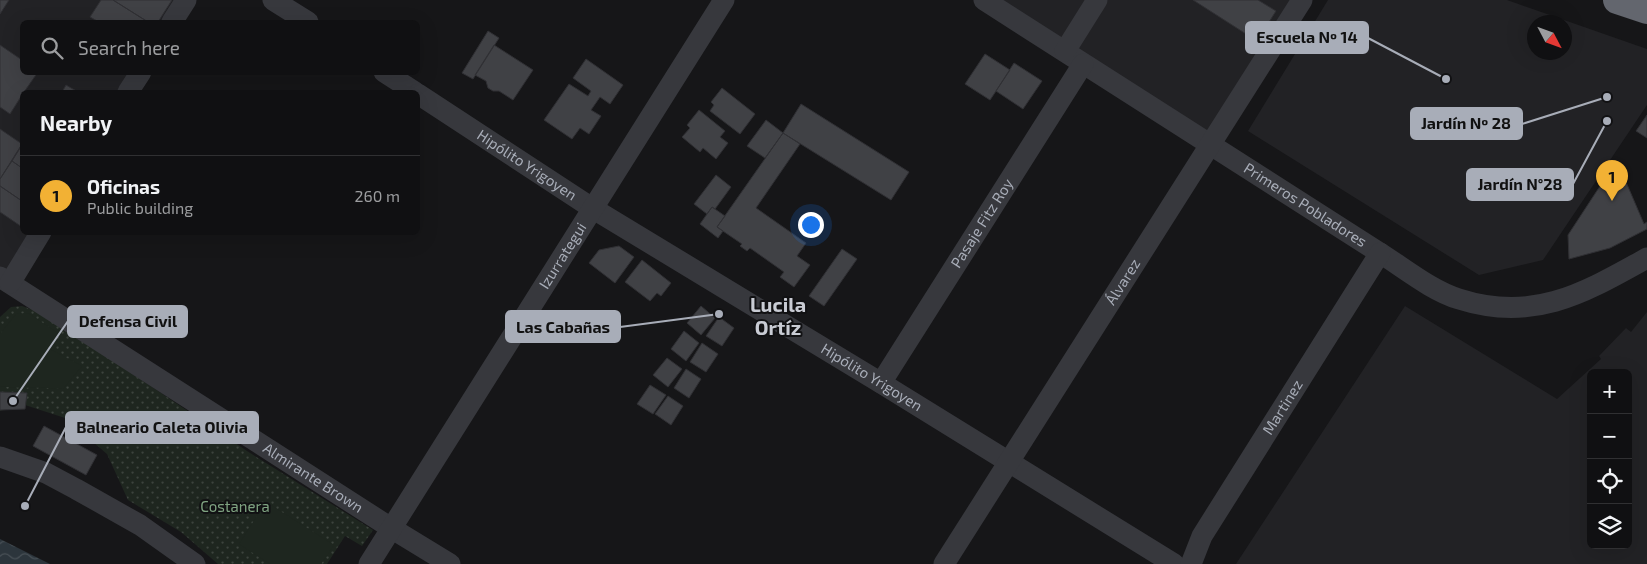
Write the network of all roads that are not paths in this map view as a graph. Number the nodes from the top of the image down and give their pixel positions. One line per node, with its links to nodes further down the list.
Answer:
1 (186, 0): 8 (street)
2 (273, 0): 9 (street)
3 (724, 0): 18 (street, Izurrategui)
4 (984, 0): 7 (street, Primeros Pobladores)
5 (1096, 0): 10 (street)
6 (1302, 0): 17 (street, Álvarez)
7 (1009, 7): 10 (street, Primeros Pobladores)
8 (173, 20)
9 (305, 20)
10 (1065, 52): 11 (street, Primeros Pobladores)
11 (1083, 64): 17 (street, Primeros Pobladores); 23 (street, Pasaje Fitz Roy)
12 (139, 75): 14 (street)
13 (389, 75): 15 (street, Hipólito Yrigoyen)
14 (129, 90)
15 (411, 90)
16 (420, 96): 18 (street, Hipólito Yrigoyen)
17 (1211, 144): 20 (street, Primeros Pobladores); 25 (street, Álvarez)
18 (592, 208): 23 (street, Hipólito Yrigoyen); 26 (street, Izurrategui)
19 (39, 235): 22 (street)
20 (1380, 253): 21 (street, Primeros Pobladores); 32 (street, Martinez)
21 (1647, 258)
22 (5, 280): 26 (street, Almirante Brown)
23 (881, 383): 25 (street, Hipólito Yrigoyen)
24 (0, 457): 27 (street)
25 (1008, 462): 30 (street, Álvarez); 31 (street, Hipólito Yrigoyen)
26 (391, 528): 28 (street, Izurrategui); 29 (street, Almirante Brown)
27 (195, 564)
28 (369, 564)
29 (450, 564)
30 (944, 564)
31 (1174, 564)
32 (1191, 564)

